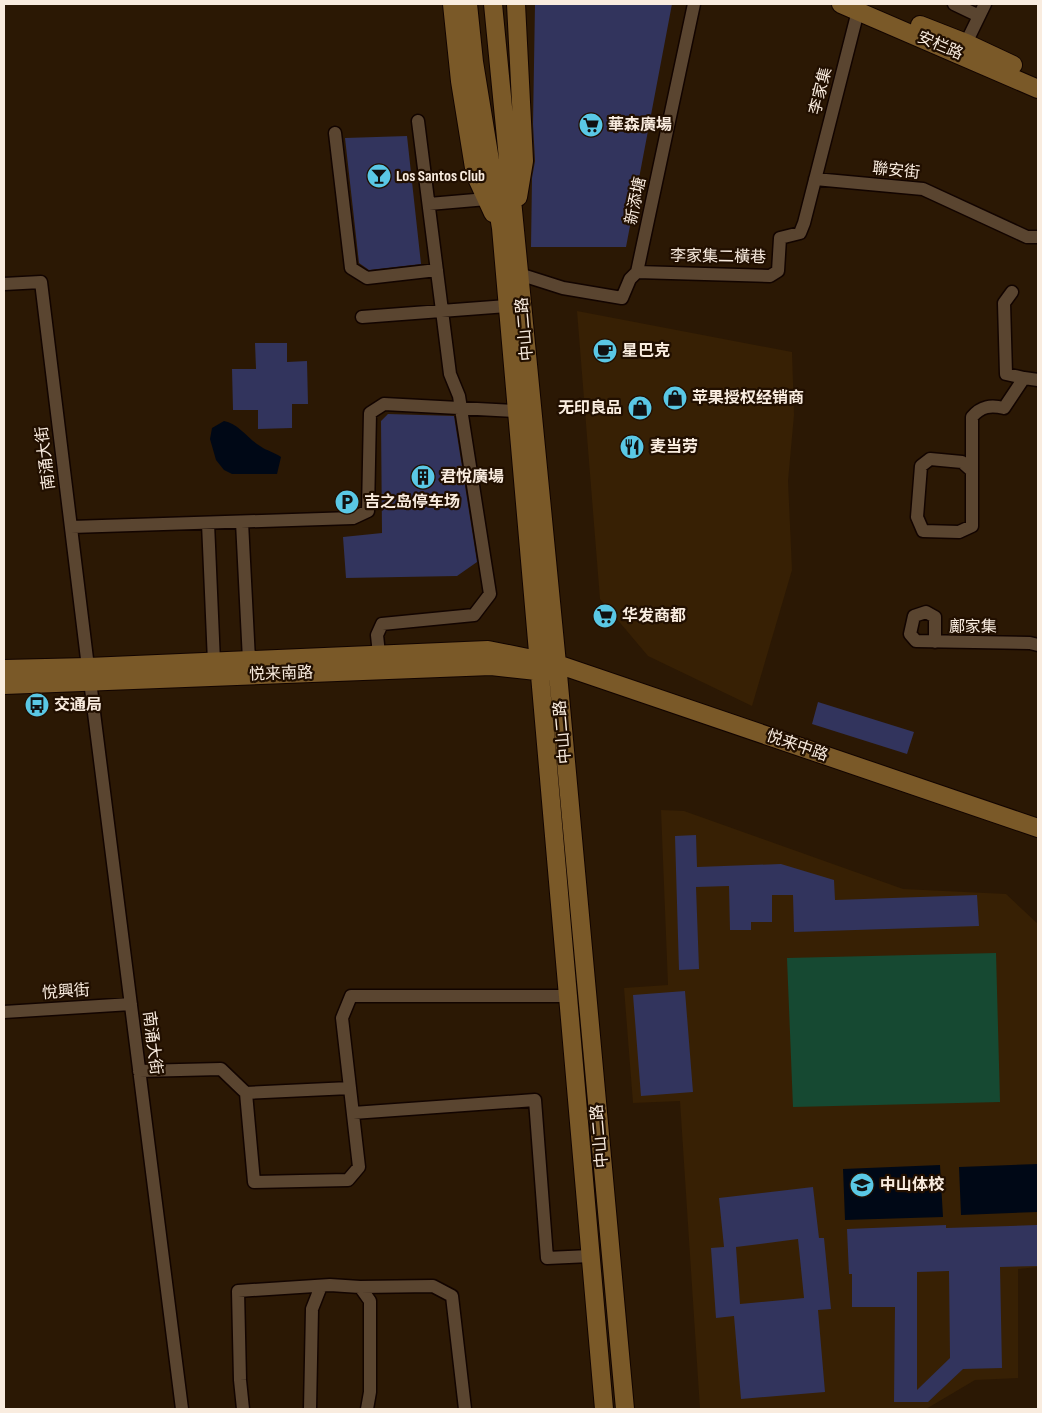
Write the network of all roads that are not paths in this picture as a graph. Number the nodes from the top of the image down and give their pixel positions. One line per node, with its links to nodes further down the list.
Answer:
1 (452, 4): 17 (main road)
2 (468, 4): 19 (main road)
3 (493, 4): 19 (main road, 中山二路)
4 (516, 4): 19 (main road)
5 (694, 4): 22 (street, 新添塘)
6 (840, 4): 9 (main road, 安栏路)
7 (954, 4): 10 (street)
8 (986, 4): 10 (street)
9 (862, 7): 11 (main road, 安栏路); 13 (main road, 安栏路); 16 (street, 李家集)
10 (979, 16): 11 (street)
11 (966, 43): 12 (main road, 安栏路)
12 (1038, 77)
13 (1038, 89)
14 (418, 121): 18 (street)
15 (335, 133): 21 (street)
16 (815, 179): 20 (street, 聯安街); 22 (street, 李家集二橫巷)
17 (487, 199): 18 (street); 19 (main road)
18 (428, 204): 21 (street)
19 (508, 225): 23 (main road, 中山二路); 26 (main road, 中山二路)
20 (1038, 237)
21 (437, 270): 27 (street)
22 (637, 272): 23 (street, 新添塘)
23 (519, 274): 44 (main road, 中山二路)
24 (4, 284): 36 (street, 南涌大街)
25 (1012, 292): 29 (street)
26 (507, 306): 27 (street); 32 (main road, 中山二路)
27 (442, 311): 28 (street); 31 (street)
28 (362, 317)
29 (1024, 378): 30 (street); 33 (street)
30 (1038, 380)
31 (461, 408): 32 (street); 34 (street); 39 (street)
32 (516, 411): 42 (main road, 中山二路)
33 (972, 471): 33 (street)
34 (242, 522): 35 (street); 40 (street)
35 (208, 523): 36 (street); 41 (street)
36 (71, 527): 45 (street, 南涌大街)
37 (935, 642): 37 (street, 鄺家集); 38 (street, 鄺家集)
38 (1038, 645)
39 (380, 654): 40 (main road, 悦来南路); 42 (main road, 悦来南路)
40 (249, 660): 41 (main road, 悦来南路)
41 (214, 662): 45 (main road, 悦来南路)
42 (538, 665): 44 (main road, 悦来南路); 45 (main road, 悦来南路); 49 (main road, 中山二路)
43 (4, 669): 45 (main road, 悦来南路)
44 (557, 669): 47 (main road, 悦来中路); 48 (main road, 悦来中路); 65 (main road, 中山二路)
45 (89, 674): 46 (main road, 悦来南路); 50 (street, 南涌大街)
46 (4, 685)
47 (1038, 828)
48 (1038, 834)
49 (567, 996): 53 (street); 56 (main road, 中山二路)
50 (131, 1004): 51 (street, 悅興街); 52 (street, 南涌大街)
51 (4, 1012)
52 (139, 1071): 54 (street); 59 (street, 南涌大街)
53 (350, 1088): 54 (street); 55 (street)
54 (246, 1093): 55 (street)
55 (353, 1113): 56 (street)
56 (590, 1256): 64 (main road, 中山二路)
57 (320, 1286): 58 (street); 60 (street); 61 (street)
58 (360, 1287): 62 (street); 63 (street)
59 (182, 1409)
60 (243, 1409)
61 (310, 1409)
62 (367, 1409)
63 (465, 1409)
64 (604, 1409)
65 (625, 1409)

